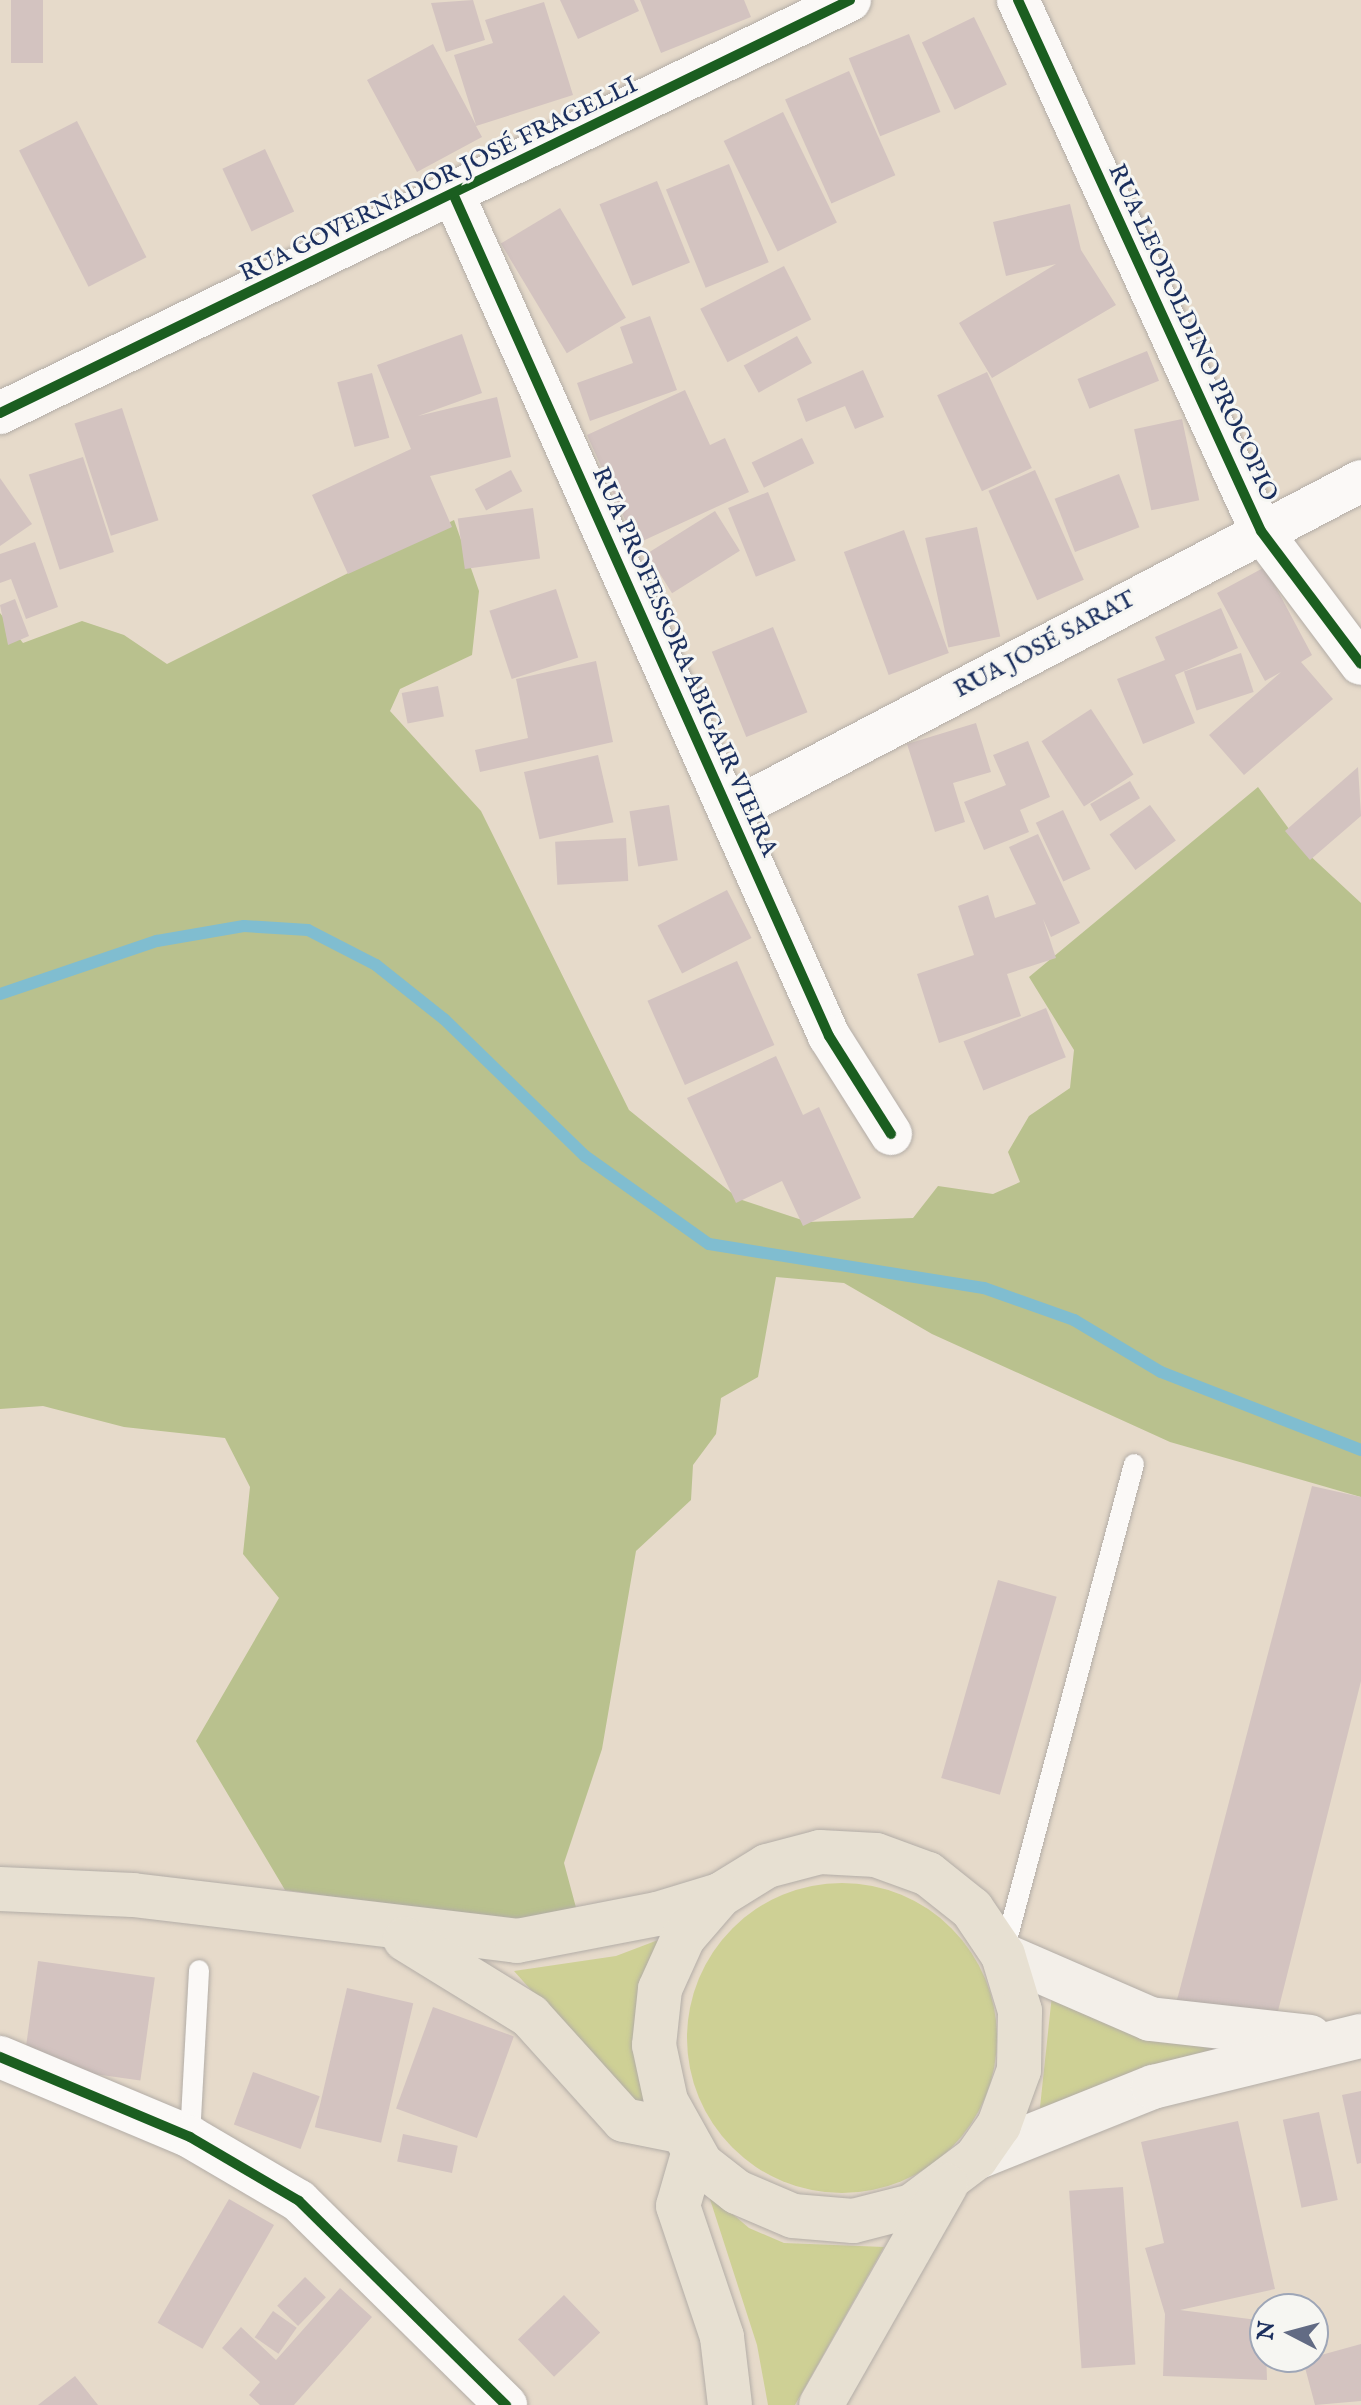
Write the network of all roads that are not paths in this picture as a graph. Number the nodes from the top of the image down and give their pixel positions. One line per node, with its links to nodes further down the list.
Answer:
1 (850, 0): 3 (street, RUA GOVERNADOR JOSÉ FRAGELLI)
2 (1018, 0): 6 (street, RUA LEOPOLDINO PROCOPIO)
3 (455, 198): 4 (street, RUA GOVERNADOR JOSÉ FRAGELLI); 8 (street, RUA PROFESSORA ABIGAIR VIEIRA)
4 (0, 413)
5 (1361, 481): 6 (street, RUA JOSÉ SARAT)
6 (1261, 531): 7 (street, RUA LEOPOLDINO PROCOPIO); 8 (street, RUA JOSÉ SARAT)
7 (1361, 664)
8 (729, 812): 9 (street, RUA PROFESSORA ABIGAIR VIEIRA)
9 (891, 1134)
10 (1134, 1464): 14 (lane)
11 (0, 1889): 13 (main road)
12 (720, 1895): 13 (main road); 14 (main road); 19 (main road)
13 (389, 1930): 19 (main road)
14 (1003, 1955): 16 (main road); 20 (main road)
15 (199, 1970): 18 (lane)
16 (1356, 2037): 20 (main road)
17 (0, 2057): 18 (street)
18 (190, 2137): 21 (street)
19 (686, 2142): 20 (main road); 22 (main road)
20 (962, 2170): 23 (main road)
21 (506, 2405)
22 (730, 2405)
23 (821, 2405)

